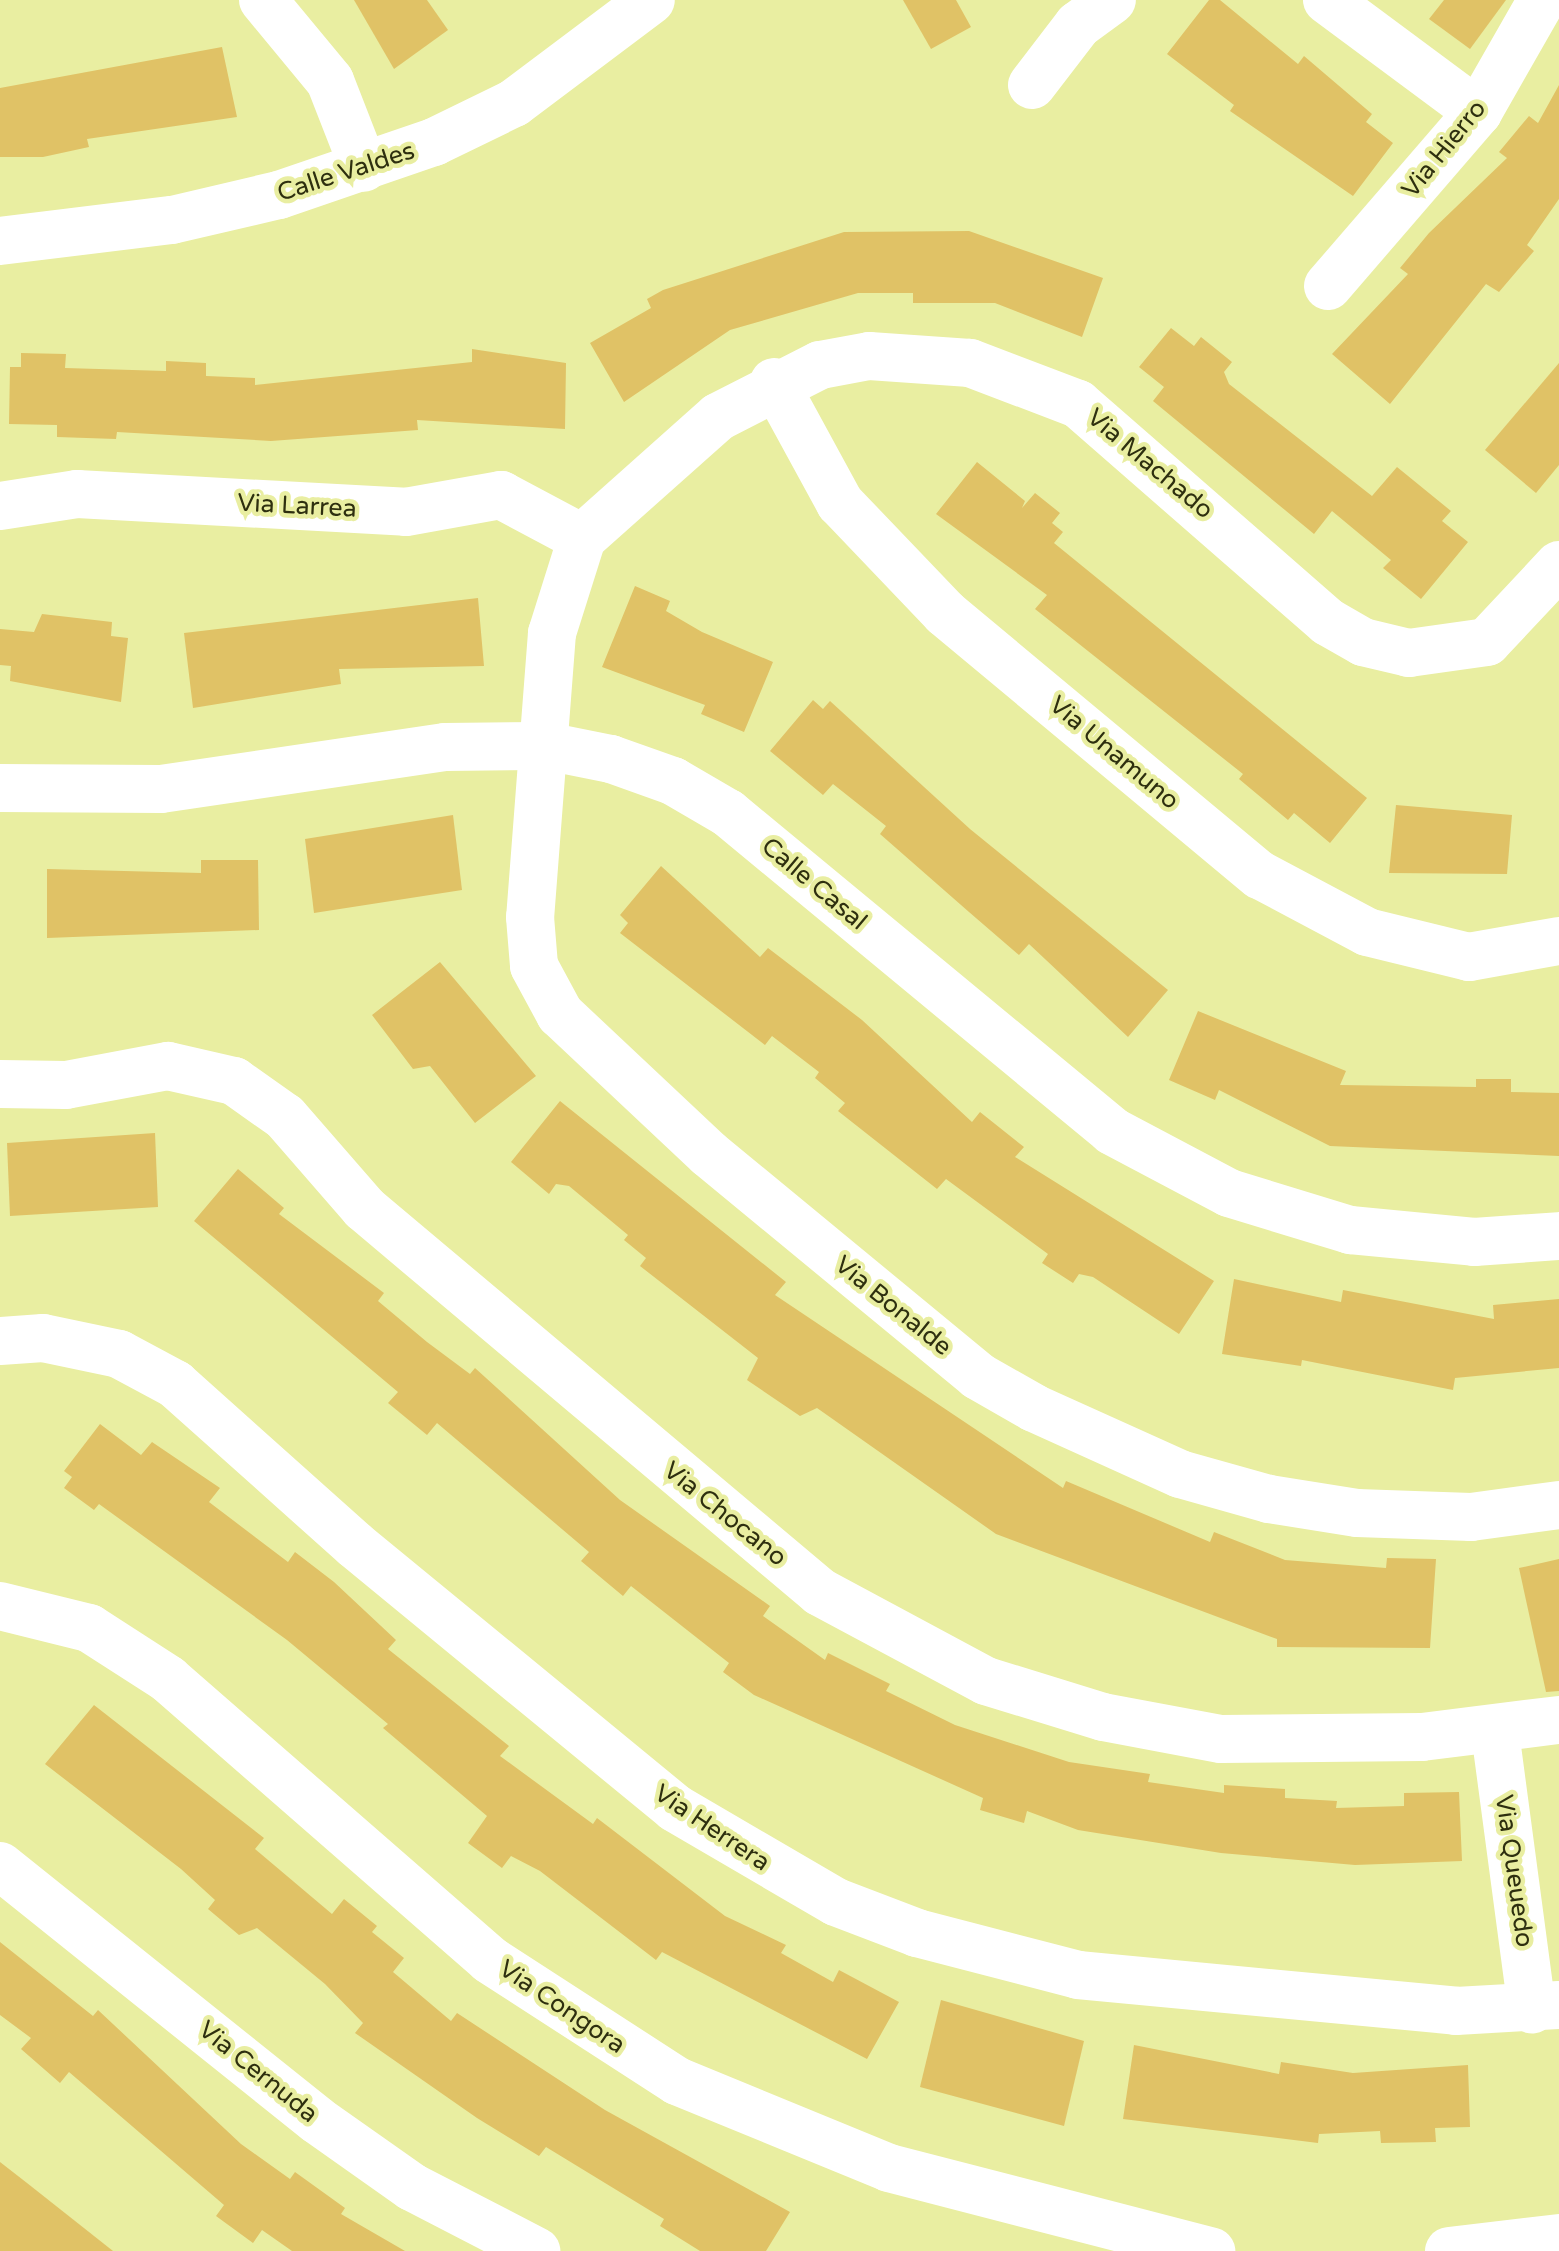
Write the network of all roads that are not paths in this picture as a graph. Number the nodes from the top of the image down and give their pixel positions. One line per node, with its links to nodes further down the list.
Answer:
1 (263, 0): 8 (street)
2 (651, 0): 8 (street, Calle Valdes)
3 (1112, 0): 6 (street)
4 (1328, 0): 7 (street)
5 (1542, 0): 7 (street, Via Hierro)
6 (1032, 85)
7 (1478, 112): 10 (street, Via Hierro)
8 (364, 168): 9 (street, Calle Valdes)
9 (0, 241)
10 (1328, 286)
11 (774, 382): 13 (street, Via Machado); 14 (street, Via Machado); 17 (street, Via Unamuno)
12 (0, 506): 13 (street, Via Larrea)
13 (582, 538): 15 (street, Via Machado)
14 (1559, 564)
15 (546, 746): 16 (street, Calle Casal); 19 (street, Calle Casal); 21 (street, Via Bonalde)
16 (0, 788)
17 (1559, 940)
18 (0, 1084): 24 (street, Via Chocano)
19 (1559, 1236)
20 (0, 1341): 26 (street, Via Herrera)
21 (1559, 1505)
22 (0, 1606): 29 (street, Via Congora)
23 (1559, 1720): 24 (street, Via Chocano)
24 (1495, 1732): 26 (street, Via Queuedo)
25 (0, 1866): 28 (street, Via Cernuda)
26 (1546, 2007)
27 (1559, 2238): 30 (street)
28 (536, 2251)
29 (1211, 2251)
30 (1449, 2251)

